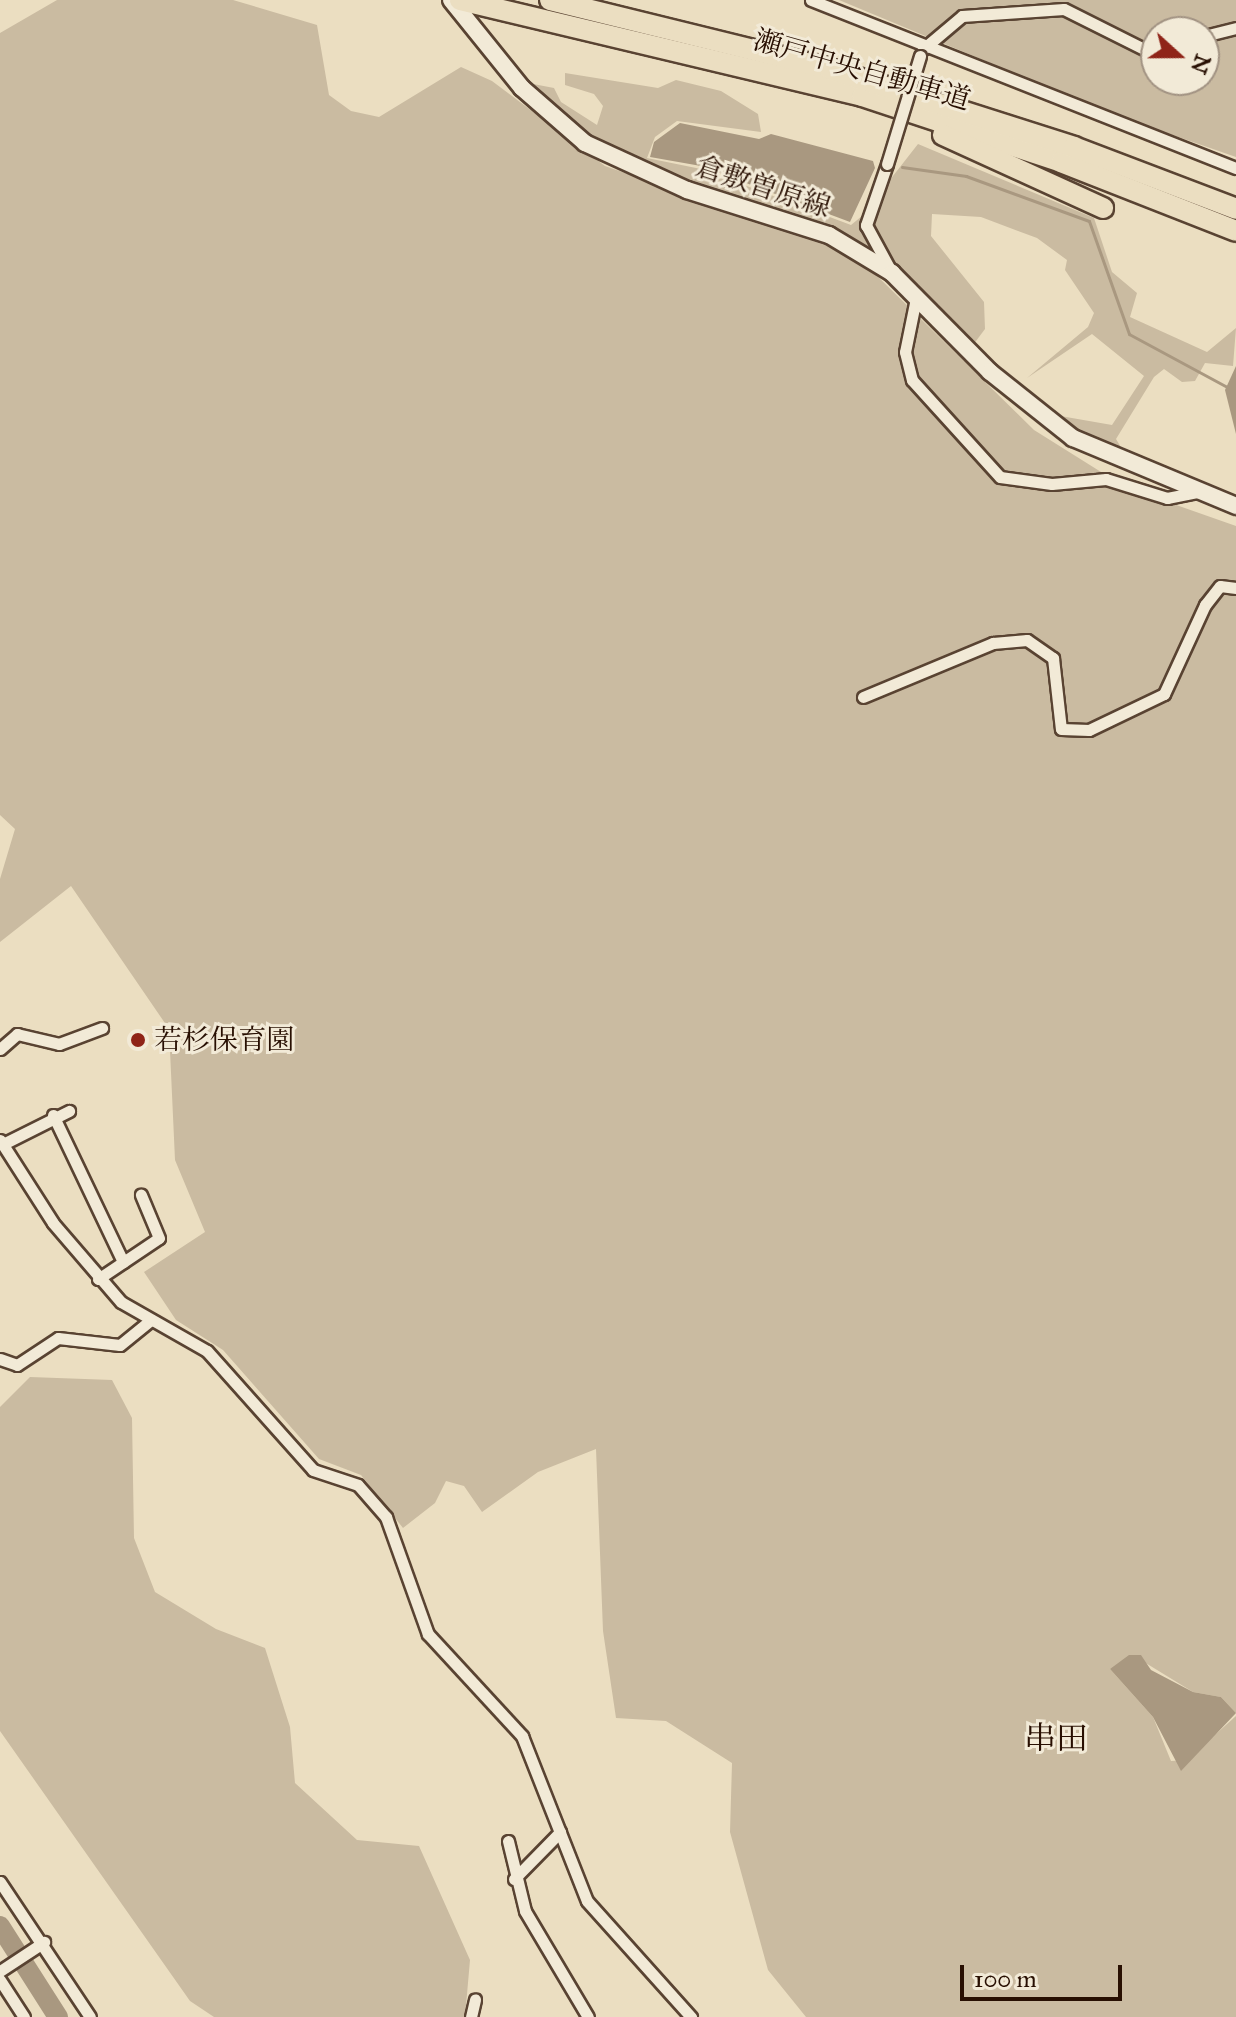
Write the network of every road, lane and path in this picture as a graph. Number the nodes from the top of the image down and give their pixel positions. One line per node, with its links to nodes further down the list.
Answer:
1 (451, 0): 14 (street, 倉敷曽原線)
2 (460, 0): 7 (highway, 瀬戸中央自動車道)
3 (550, 0): 9 (highway, 瀬戸中央自動車道)
4 (811, 0): 6 (street)
5 (1140, 47): 6 (street)
6 (922, 50): 8 (street); 14 (street, bridge)
7 (862, 96): 11 (highway); 13 (highway, 瀬戸中央自動車道)
8 (1236, 168)
9 (1153, 175): 10 (highway); 12 (highway, 瀬戸中央自動車道)
10 (1236, 201)
11 (1103, 208)
12 (1236, 209)
13 (1236, 231)
14 (892, 273): 15 (street, 倉敷曽原線)
15 (916, 298): 16 (street, 倉敷曽原線); 16 (street)
16 (1199, 492): 17 (street, 倉敷曽原線)
17 (1236, 506)
18 (1236, 588): 19 (street)
19 (863, 697)
20 (102, 1028): 21 (street)
21 (0, 1049)
22 (69, 1111): 23 (street)
23 (53, 1115): 24 (street); 26 (street)
24 (1, 1142): 27 (street)
25 (141, 1195): 26 (street)
26 (123, 1262): 27 (street)
27 (98, 1279): 28 (street)
28 (151, 1320): 29 (street); 30 (street)
29 (0, 1359)
30 (560, 1832): 32 (street); 42 (street)
31 (508, 1841): 32 (street)
32 (514, 1879): 41 (street)
33 (0, 1882): 34 (street)
34 (42, 1944): 35 (street); 39 (street)
35 (0, 1971)
36 (0, 1980): 38 (street)
37 (475, 1999): 40 (street)
38 (24, 2017)
39 (90, 2017)
40 (471, 2017)
41 (588, 2017)
42 (691, 2017)

